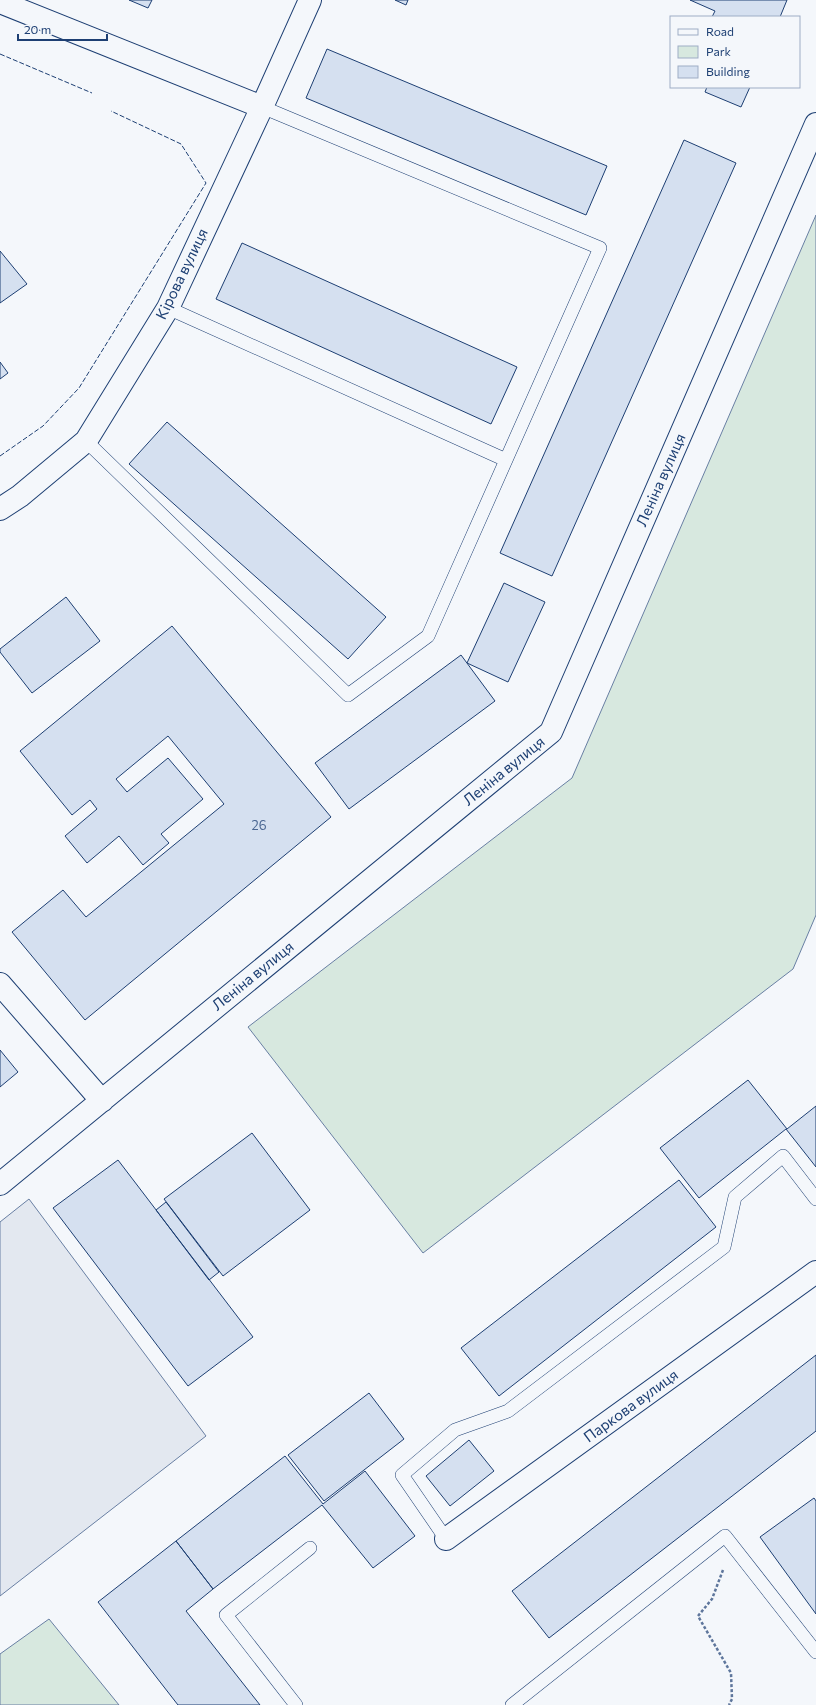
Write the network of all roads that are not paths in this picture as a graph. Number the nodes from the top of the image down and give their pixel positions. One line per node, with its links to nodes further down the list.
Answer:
1 (310, 0): 3 (street, Кірова вулиця)
2 (0, 2): 3 (street)
3 (262, 107): 5 (street, Кірова вулиця); 7 (lane)
4 (816, 124): 10 (street, Леніна вулиця)
5 (168, 308): 6 (street, Кірова вулиця); 7 (lane)
6 (86, 441): 7 (lane); 8 (street, Кірова вулиця)
7 (506, 460)
8 (0, 509)
9 (0, 984): 10 (street)
10 (102, 1101): 11 (street, Леніна вулиця)
11 (0, 1184)
12 (816, 1199): 14 (lane)
13 (816, 1272): 14 (street, Паркова вулиця)
14 (446, 1539)
15 (310, 1548): 17 (lane)
16 (816, 1652): 18 (lane)
17 (296, 1705)
18 (512, 1705)

